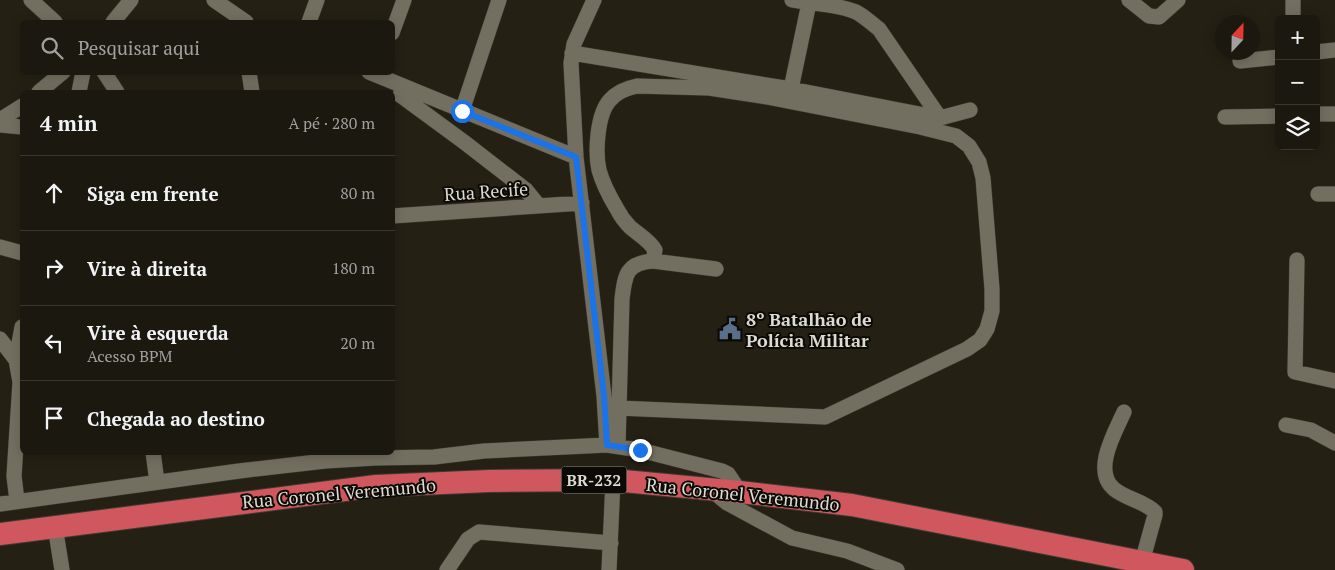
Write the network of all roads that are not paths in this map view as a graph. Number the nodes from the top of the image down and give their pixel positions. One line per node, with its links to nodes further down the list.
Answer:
1 (31, 0): 13 (street)
2 (131, 0): 14 (street)
3 (317, 0): 16 (street)
4 (404, 0): 17 (street)
5 (499, 0): 36 (street)
6 (594, 0): 20 (street)
7 (1129, 0): 8 (street)
8 (1178, 0)
9 (1293, 0): 12 (street)
10 (798, 1): 28 (street); 41 (street)
11 (221, 2): 15 (street)
12 (1293, 15)
13 (53, 20)
14 (115, 20)
15 (242, 20)
16 (310, 20)
17 (395, 25)
18 (1335, 50): 19 (street)
19 (1320, 52)
20 (572, 53): 28 (street); 45 (street)
21 (1275, 58): 22 (street)
22 (1240, 62)
23 (59, 75): 29 (street)
24 (82, 75): 30 (street)
25 (106, 75): 31 (street)
26 (249, 75): 32 (street)
27 (376, 75): 33 (street)
28 (791, 88): 41 (street)
29 (41, 90)
30 (79, 90)
31 (116, 90)
32 (252, 90)
33 (401, 94): 36 (street); 49 (street)
34 (20, 107): 42 (street)
35 (970, 110): 41 (street)
36 (462, 111): 45 (street)
37 (1320, 114): 38 (street)
38 (1335, 114)
39 (1275, 116): 40 (street)
40 (1225, 117)
41 (940, 118)
42 (0, 120)
43 (0, 125): 44 (street)
44 (20, 127)
45 (576, 157): 48 (street)
46 (1318, 194): 47 (street)
47 (1335, 194)
48 (582, 203): 49 (street, Rua Recife); 64 (street)
49 (539, 206): 50 (street, Rua Recife)
50 (395, 216)
51 (0, 247): 52 (street)
52 (20, 252)
53 (1297, 260): 59 (street)
54 (653, 261): 55 (street); 60 (street); 60 (street)
55 (716, 269)
56 (20, 338): 58 (street)
57 (0, 339): 58 (street)
58 (16, 360): 70 (street)
59 (1335, 381)
60 (618, 408): 64 (street)
61 (1124, 412): 75 (street)
62 (1286, 425): 63 (street)
63 (1335, 443)
64 (612, 445): 67 (street); 69 (street)
65 (153, 455): 67 (street)
66 (613, 480): 68 (highway, Rua Coronel Veremundo / BR-232); 72 (highway, Rua Coronel Veremundo / BR-232); 74 (street)
67 (157, 482): 70 (street)
68 (710, 489): 69 (highway, Rua Coronel Veremundo / BR-232); 79 (street)
69 (740, 492): 75 (highway, Rua Coronel Veremundo / BR-232)
70 (17, 501): 71 (street)
71 (0, 504)
72 (55, 526): 73 (highway, Rua Coronel Veremundo / BR-232); 76 (street)
73 (0, 534)
74 (611, 543): 77 (street); 78 (street)
75 (1142, 562): 80 (highway, Rua Coronel Veremundo / BR-232)
76 (62, 570)
77 (447, 570)
78 (609, 570)
79 (897, 570)
80 (1183, 570)

